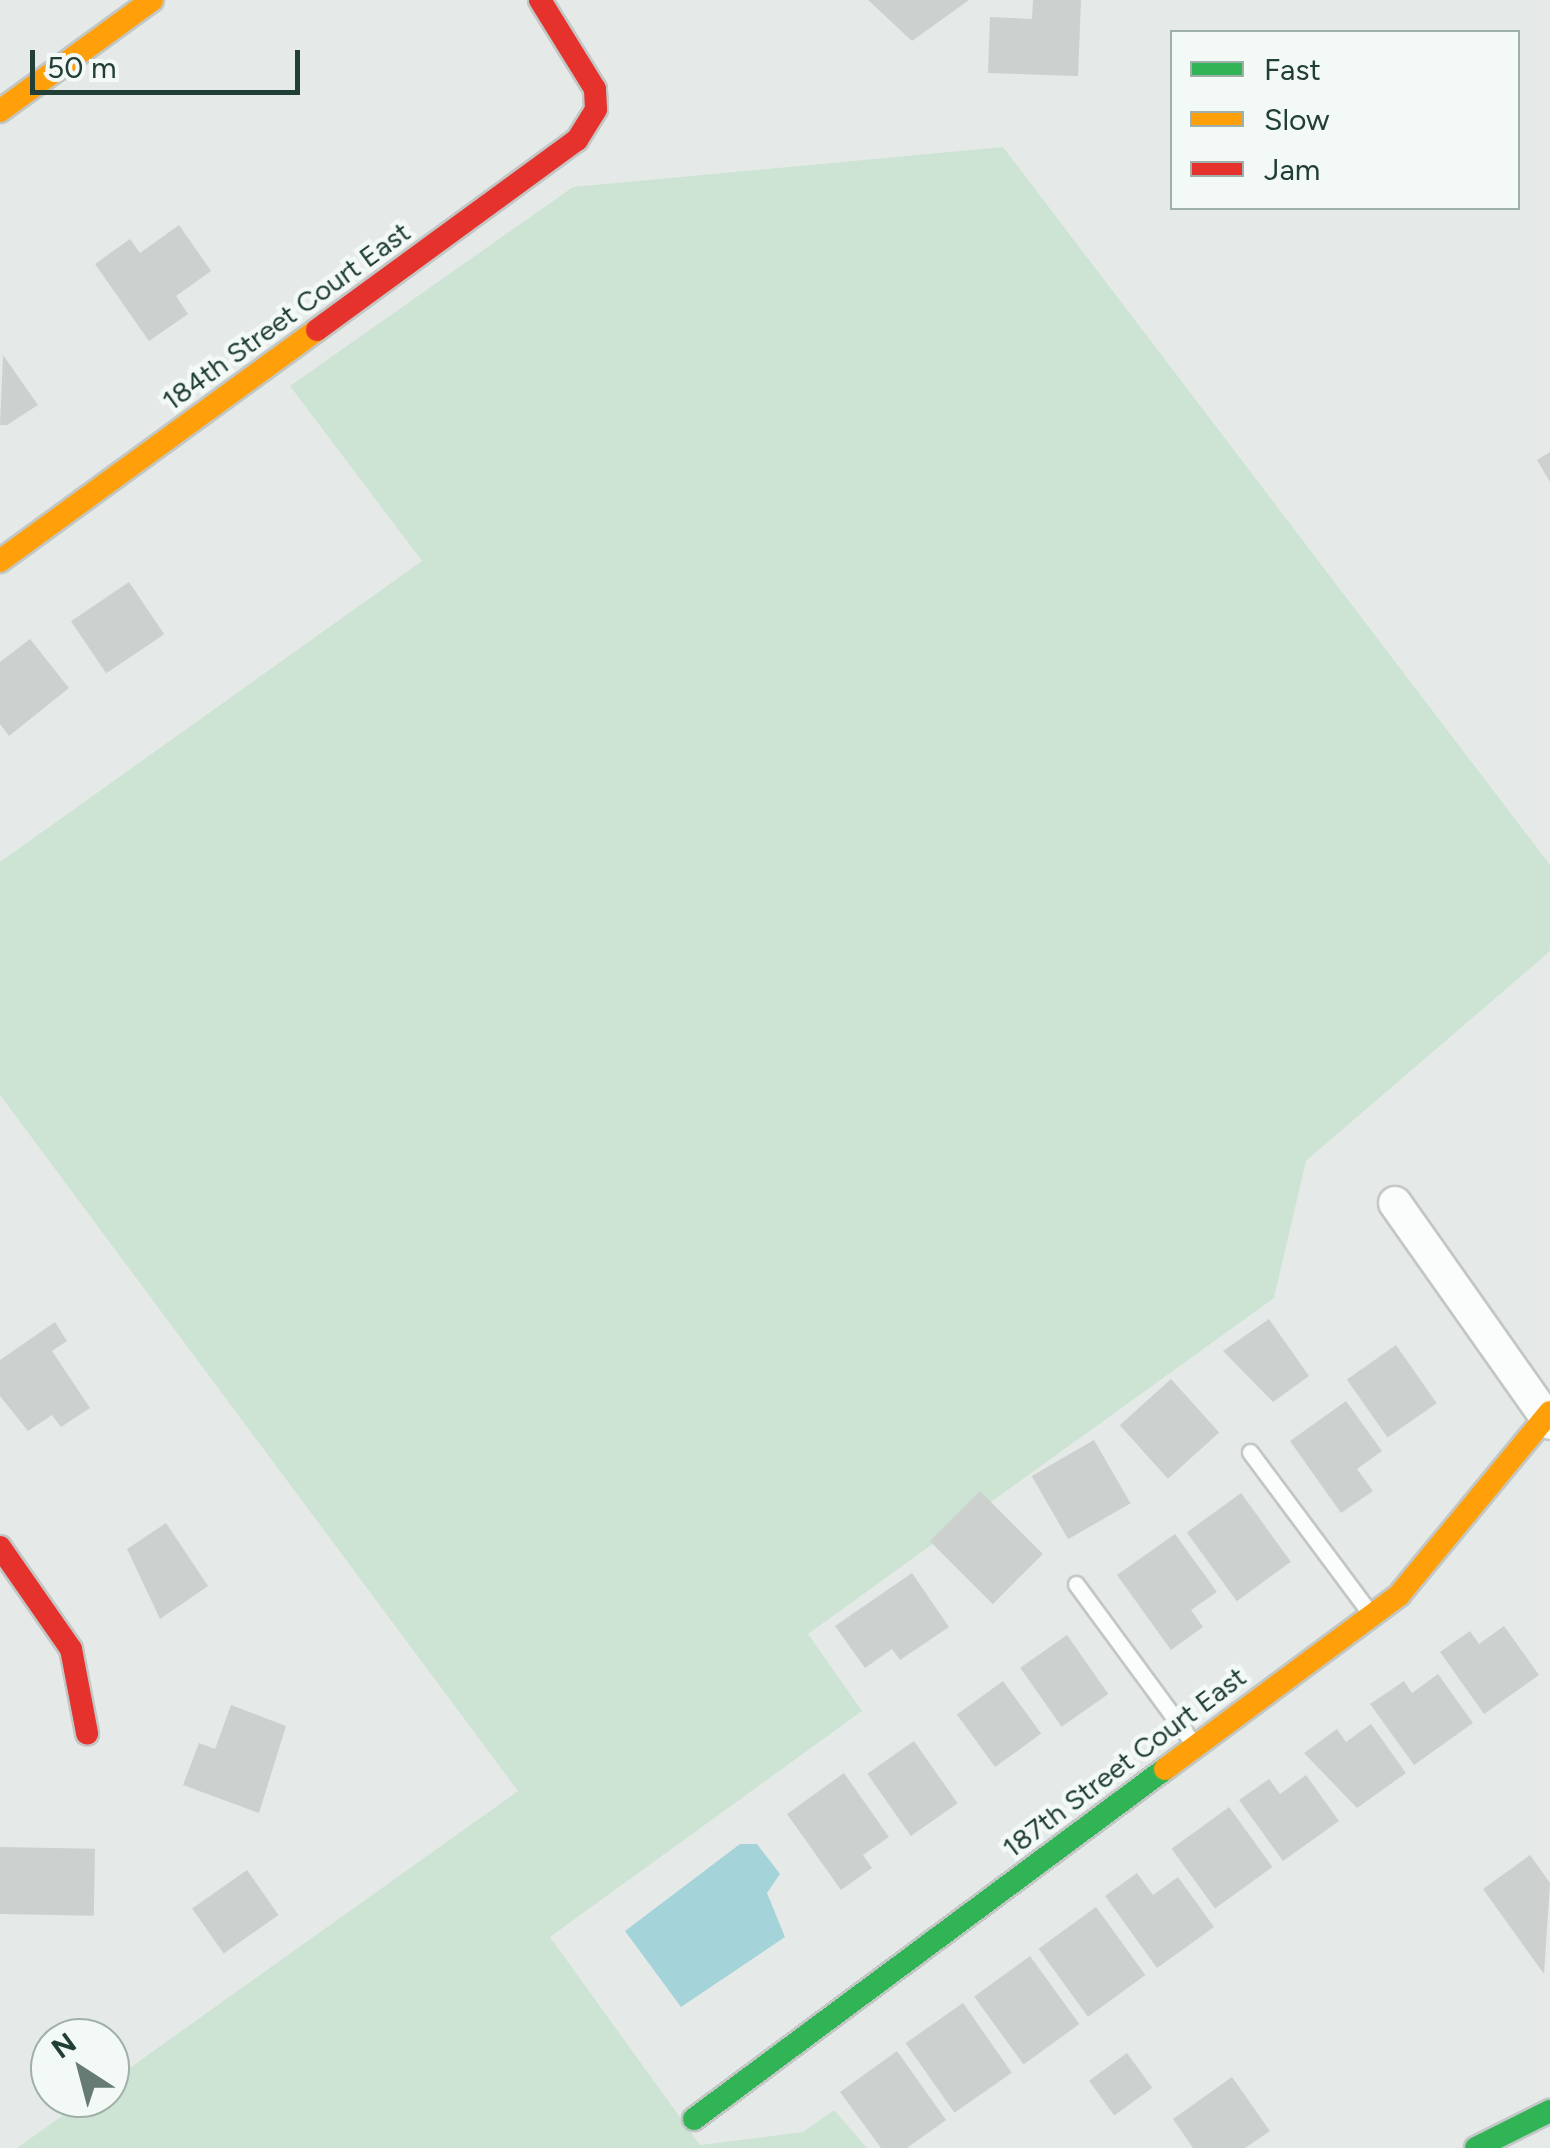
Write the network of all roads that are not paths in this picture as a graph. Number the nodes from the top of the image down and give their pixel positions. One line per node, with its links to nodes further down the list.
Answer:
1 (152, 0): 3 (street)
2 (540, 0): 4 (street, 184th Street Court East)
3 (0, 111)
4 (0, 561)
5 (1395, 1203): 6 (street)
6 (1548, 1417): 10 (street, 187th Street Court East)
7 (1250, 1452): 10 (lane)
8 (0, 1548): 11 (street)
9 (1076, 1584): 12 (lane)
10 (1372, 1616): 12 (street, 187th Street Court East)
11 (87, 1733)
12 (1196, 1746): 14 (street, 187th Street Court East)
13 (1550, 2111): 15 (street)
14 (694, 2119)
15 (1476, 2148)

